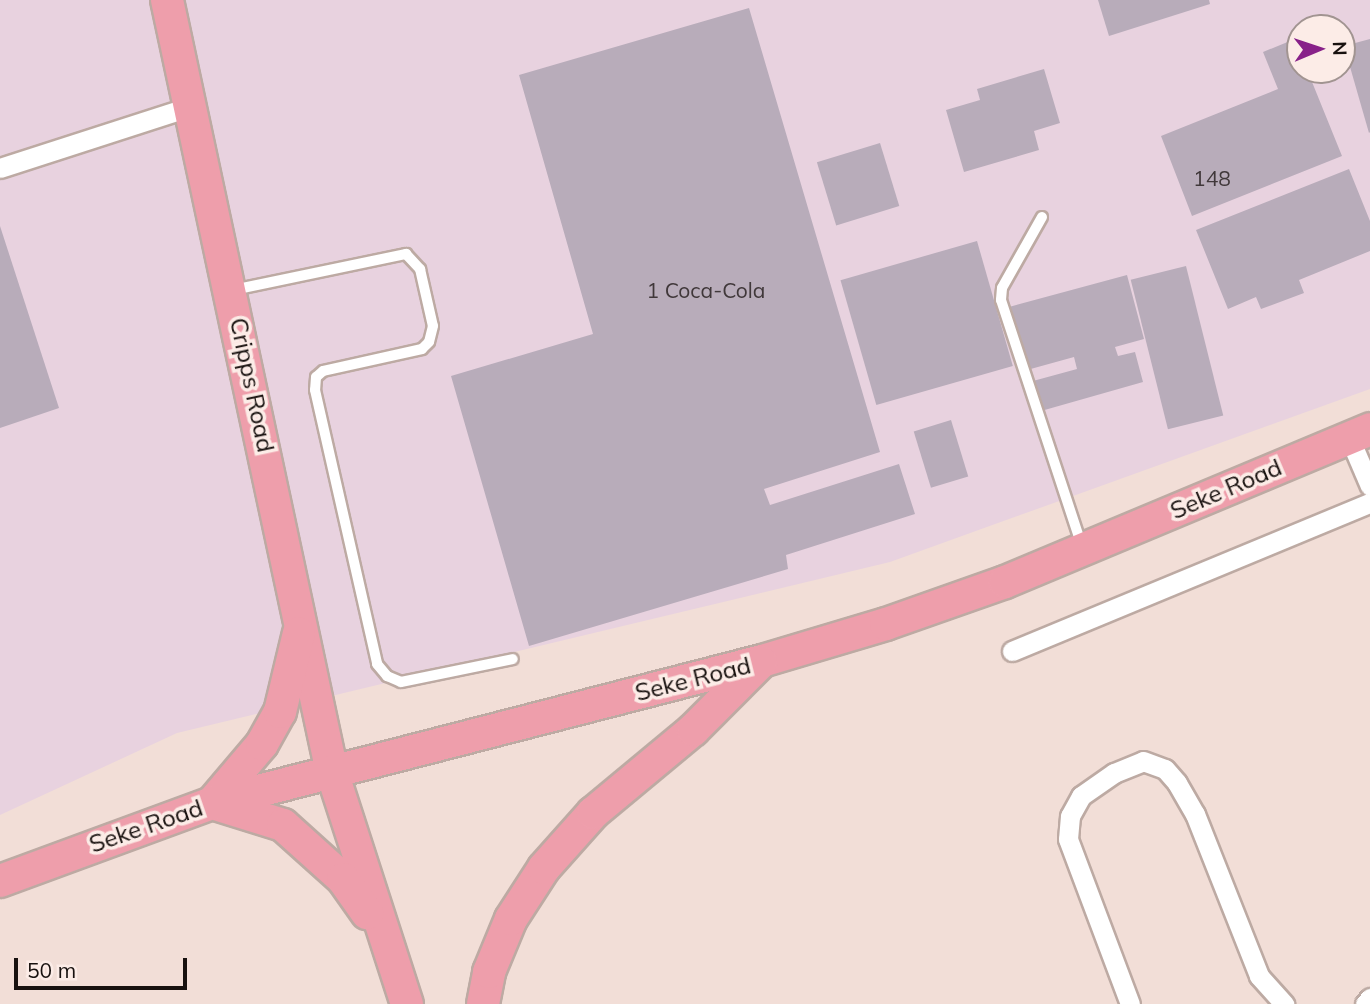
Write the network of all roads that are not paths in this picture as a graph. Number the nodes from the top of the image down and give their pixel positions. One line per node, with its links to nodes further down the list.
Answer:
1 (167, 0): 2 (main road, Cripps Road)
2 (192, 106): 3 (street); 5 (main road, Cripps Road)
3 (0, 168)
4 (1042, 217): 9 (lane)
5 (233, 290): 10 (main road, Cripps Road); 12 (lane)
6 (1360, 433): 7 (street); 9 (main road, Seke Road)
7 (1370, 486)
8 (1370, 503): 11 (street)
9 (1084, 550): 13 (main road, Seke Road)
10 (301, 625): 14 (main road, Cripps Road); 15 (main road)
11 (1012, 651)
12 (513, 659)
13 (762, 662): 14 (main road, Seke Road); 20 (main road)
14 (332, 772): 15 (main road, Seke Road); 17 (main road, Cripps Road)
15 (212, 803): 16 (main road, Seke Road); 17 (main road)
16 (0, 881)
17 (380, 931): 19 (main road)
18 (1370, 998): 23 (street)
19 (407, 1004)
20 (484, 1004)
21 (1130, 1004): 22 (street)
22 (1284, 1004)
23 (1365, 1004)

